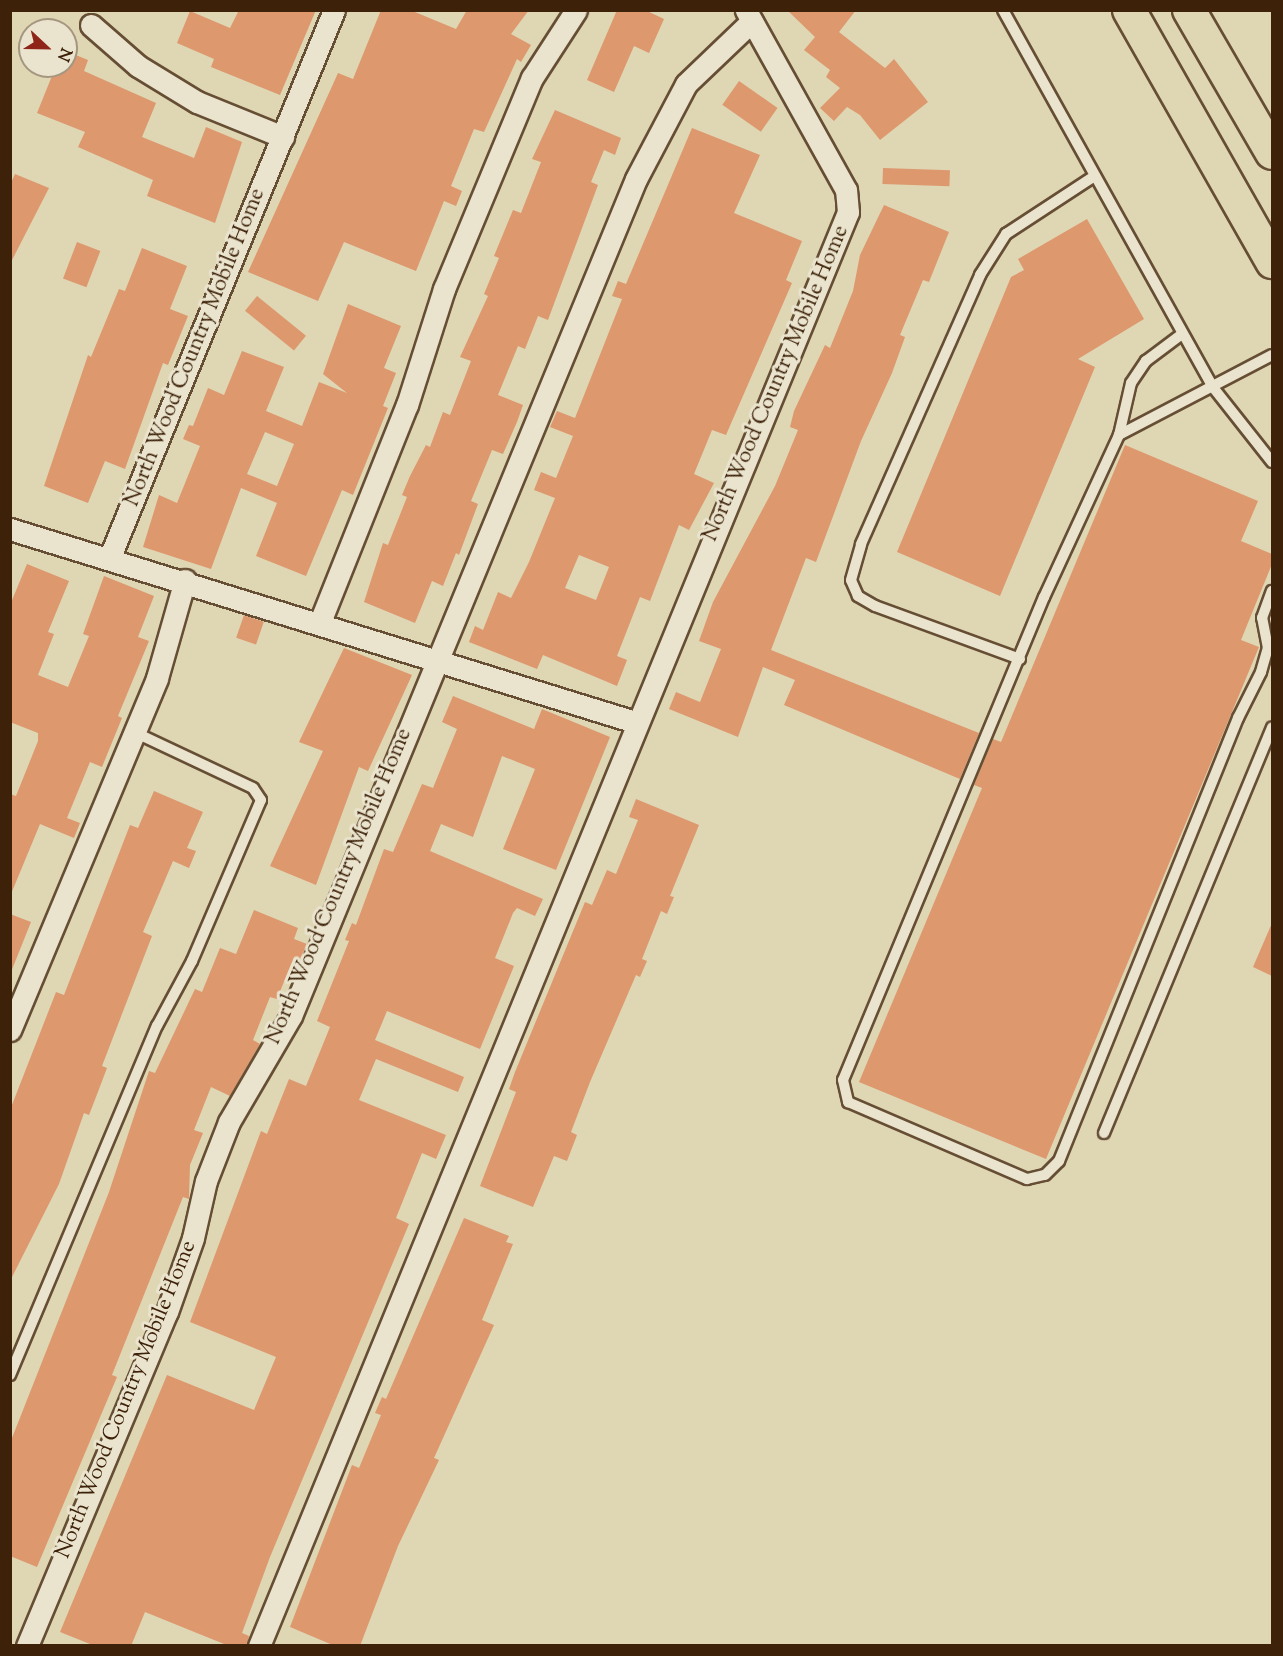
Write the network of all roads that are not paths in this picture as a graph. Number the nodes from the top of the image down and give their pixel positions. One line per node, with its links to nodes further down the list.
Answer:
1 (334, 10): 9 (street, North Wood Country Mobile Home)
2 (576, 10): 21 (street)
3 (1003, 10): 10 (lane)
4 (1129, 10): 11 (main road)
5 (1189, 10): 8 (main road)
6 (749, 16): 22 (street, North Wood Country Mobile Home); 24 (street, North Wood Country Mobile Home)
7 (92, 25): 9 (street)
8 (1268, 136)
9 (283, 137): 18 (street, North Wood Country Mobile Home)
10 (1093, 177): 12 (lane); 23 (lane)
11 (1272, 262)
12 (1182, 334): 14 (lane); 15 (lane)
13 (1272, 354): 14 (lane)
14 (1212, 387): 15 (lane); 16 (lane)
15 (1119, 435): 23 (lane)
16 (1272, 462)
17 (10, 529): 18 (street)
18 (109, 559): 19 (street)
19 (185, 580): 21 (street); 26 (street)
20 (1272, 591): 23 (lane)
21 (320, 622): 22 (street)
22 (435, 659): 24 (street); 30 (street, North Wood Country Mobile Home)
23 (1020, 659)
24 (635, 722): 31 (street, North Wood Country Mobile Home)
25 (1272, 727): 28 (lane)
26 (134, 732): 27 (street); 29 (lane)
27 (10, 1030)
28 (1104, 1132)
29 (10, 1375)
30 (27, 1646)
31 (259, 1646)

